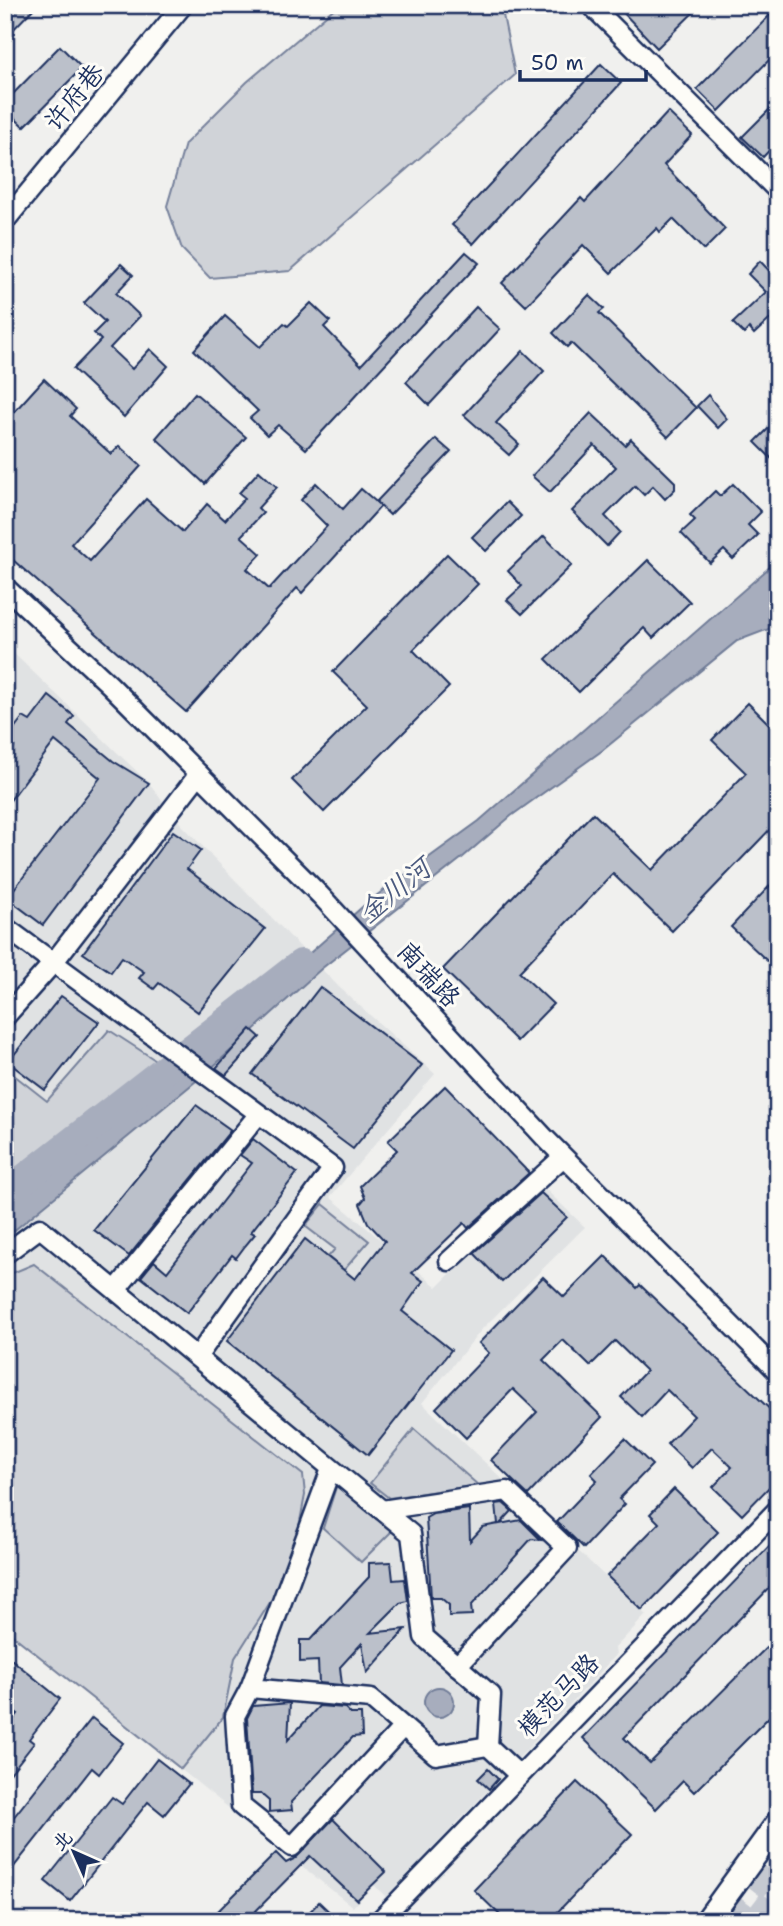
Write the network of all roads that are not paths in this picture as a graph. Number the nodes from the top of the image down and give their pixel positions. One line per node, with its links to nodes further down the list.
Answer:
1 (183, 5): 4 (street, 许府巷)
2 (592, 5): 3 (street)
3 (778, 191)
4 (5, 221)
5 (5, 587): 6 (street, 南瑞路)
6 (199, 774): 8 (street); 11 (street, 南瑞路)
7 (5, 926): 8 (street)
8 (53, 963): 9 (street); 10 (street)
9 (5, 1017)
10 (258, 1115): 14 (street); 15 (street)
11 (563, 1157): 13 (street); 16 (street, 南瑞路)
12 (5, 1254): 14 (street)
13 (449, 1261)
14 (116, 1290): 15 (street)
15 (197, 1357): 17 (street)
16 (778, 1372)
17 (331, 1469): 19 (street); 21 (street)
18 (778, 1509): 24 (street, 模范马路)
19 (382, 1510): 20 (street); 20 (street)
20 (457, 1667): 23 (street)
21 (250, 1688): 22 (street); 22 (street)
22 (403, 1727): 23 (street)
23 (488, 1746): 24 (street)
24 (518, 1774): 26 (street, 模范马路)
25 (778, 1823): 27 (main road)
26 (379, 1921)
27 (707, 1921)

